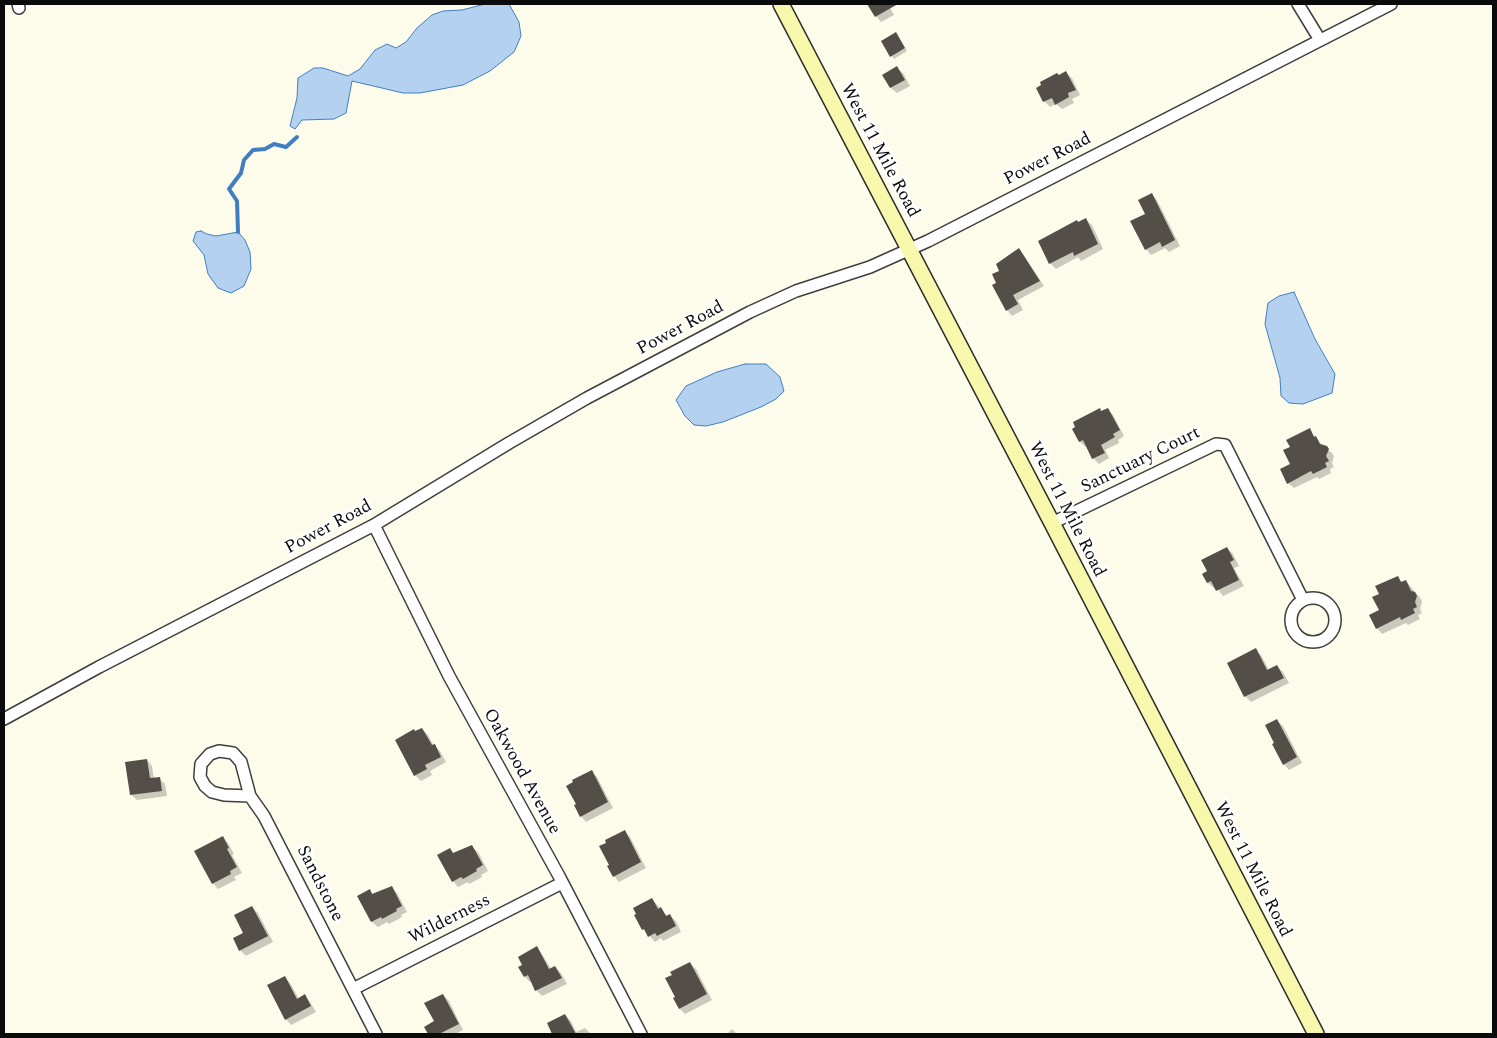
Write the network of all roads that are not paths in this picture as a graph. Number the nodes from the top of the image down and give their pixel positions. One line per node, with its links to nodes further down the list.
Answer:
1 (781, 4): 5 (street, West 11 Mile Road)
2 (1298, 4): 4 (street)
3 (1391, 4): 4 (street, Power Road)
4 (1320, 40): 5 (street, Power Road)
5 (909, 250): 6 (street, West 11 Mile Road); 7 (street, Power Road)
6 (1052, 523): 8 (street, Sanctuary Court); 15 (street, West 11 Mile Road)
7 (374, 525): 9 (street, Power Road); 11 (street, Oakwood Avenue)
8 (1303, 600)
9 (4, 719)
10 (250, 796): 10 (street, Sandstone); 12 (street, Sandstone)
11 (562, 883): 12 (street, Wilderness); 14 (street, Oakwood Avenue)
12 (353, 989): 13 (street, Sandstone)
13 (376, 1034)
14 (641, 1034)
15 (1316, 1034)

